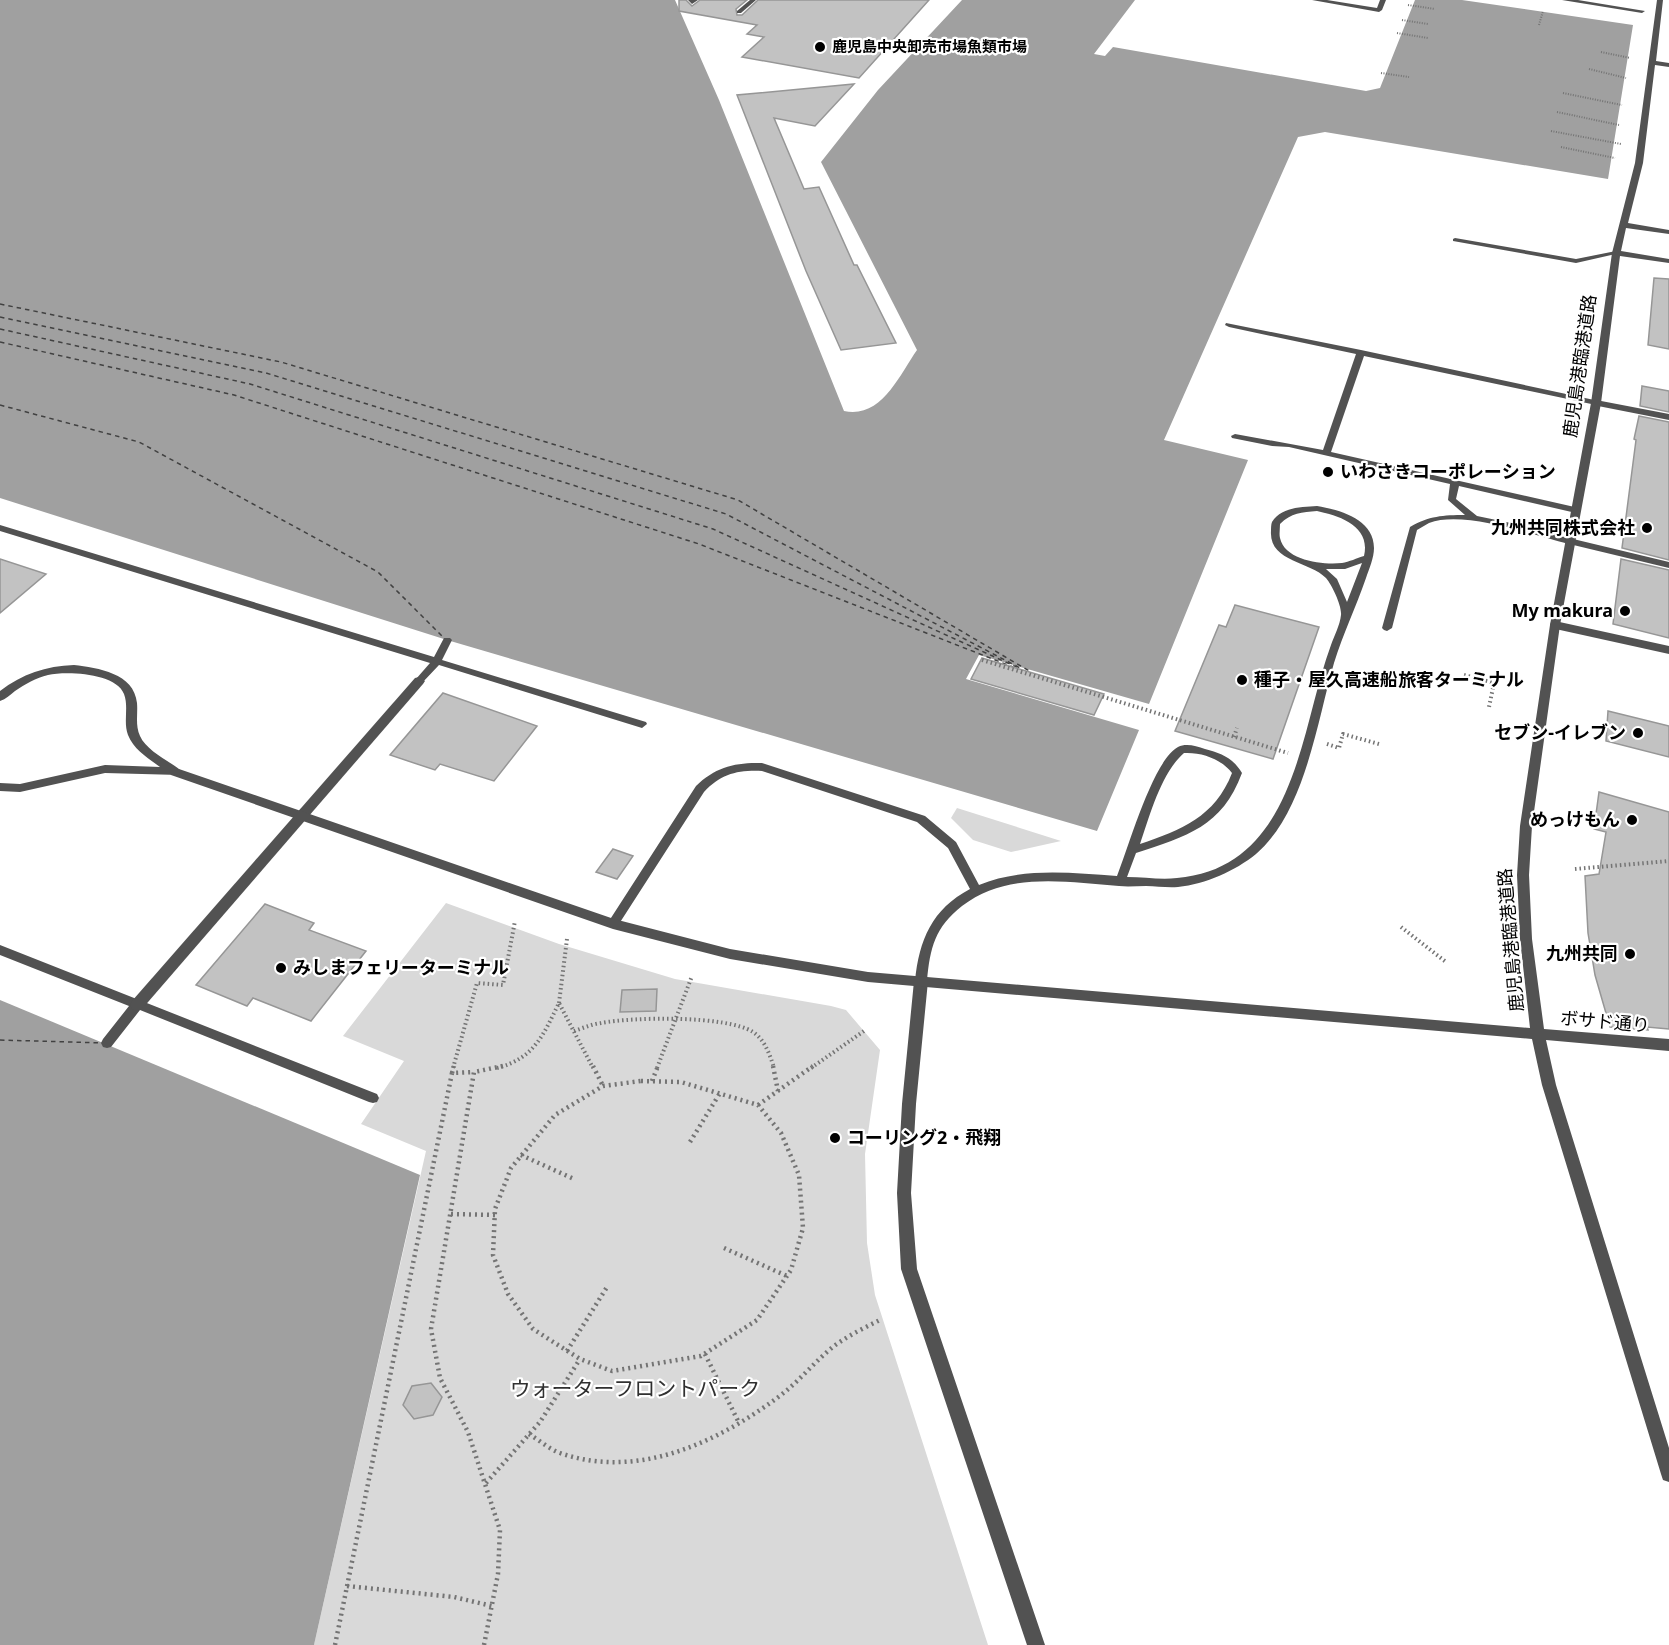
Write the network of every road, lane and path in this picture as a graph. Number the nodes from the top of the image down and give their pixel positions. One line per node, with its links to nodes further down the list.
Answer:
1 (753, 0): 10 (lane)
2 (1315, 0): 3 (street)
3 (1383, 0)
4 (1565, 0): 9 (street)
5 (1660, 0): 18 (street, 鹿児島港臨港道路)
6 (1408, 5): 7 (path)
7 (1435, 9)
8 (1543, 11): 13 (path)
9 (1642, 11)
10 (739, 12)
11 (1402, 20): 12 (path)
12 (1428, 24)
13 (1539, 25)
14 (1397, 33): 15 (path)
15 (1428, 38)
16 (1601, 52): 17 (path)
17 (1630, 58)
18 (1652, 62): 19 (street); 32 (street, 鹿児島港臨港道路)
19 (1669, 65)
20 (1589, 69): 23 (path)
21 (1382, 73): 22 (path)
22 (1409, 77)
23 (1626, 78)
24 (1563, 93): 25 (path)
25 (1622, 105)
26 (1557, 112): 27 (path)
27 (1619, 125)
28 (1551, 131): 29 (path)
29 (1621, 144)
30 (1561, 147): 31 (path)
31 (1615, 158)
32 (1622, 225): 33 (street); 35 (street, 鹿児島港臨港道路)
33 (1669, 232)
34 (1455, 240): 35 (lane)
35 (1616, 253): 36 (street); 39 (street, 鹿児島港臨港道路)
36 (1669, 261)
37 (1229, 325): 38 (lane)
38 (1361, 352): 39 (lane); 42 (lane)
39 (1596, 403): 40 (street); 44 (street, 鹿児島港臨港道路)
40 (1669, 417)
41 (1235, 436): 42 (lane)
42 (1326, 453): 43 (lane)
43 (1455, 482): 44 (lane); 45 (lane)
44 (1576, 510): 47 (street, 鹿児島港臨港道路)
45 (1476, 519): 47 (lane); 53 (lane)
46 (0, 528): 57 (lane)
47 (1569, 541): 50 (street); 52 (street, 鹿児島港臨港道路)
48 (1366, 558): 49 (lane); 49 (lane); 51 (lane)
49 (1309, 565): 51 (lane)
50 (1669, 565)
51 (1346, 614): 67 (lane)
52 (1555, 624): 55 (street); 89 (street, 鹿児島港臨港道路)
53 (1387, 627)
54 (447, 640): 57 (lane)
55 (1669, 650)
56 (982, 660): 64 (path)
57 (437, 661): 59 (lane); 62 (lane)
58 (1464, 675): 61 (path)
59 (419, 681): 70 (street)
60 (0, 697): 68 (street)
61 (1489, 707)
62 (642, 724)
63 (1237, 728): 64 (path)
64 (1234, 737): 67 (path)
65 (1379, 744): 66 (path)
66 (1339, 748)
67 (1303, 758): 74 (lane)
68 (175, 772): 69 (street); 70 (street, ボサド通り)
69 (0, 787)
70 (302, 817): 77 (street, ボサド通り); 85 (street)
71 (1134, 850): 71 (lane); 74 (lane)
72 (1669, 861): 73 (path)
73 (1575, 869)
74 (1120, 882): 75 (lane)
75 (976, 889): 77 (lane); 83 (lane)
76 (515, 921): 93 (path)
77 (613, 924): 83 (street, ボサド通り)
78 (1401, 927): 81 (path)
79 (567, 939): 84 (path)
80 (0, 950): 85 (lane)
81 (1446, 962)
82 (692, 976): 86 (path)
83 (921, 981): 89 (street, ボサド通り); 120 (street)
84 (559, 1003): 87 (path); 92 (path)
85 (137, 1005): 90 (lane); 98 (lane)
86 (676, 1020): 87 (path); 94 (path); 96 (path)
87 (574, 1031): 95 (path)
88 (864, 1031): 96 (path)
89 (1538, 1034): 91 (street, ボサド通り); 114 (street, 鹿児島港臨港道路)
90 (107, 1043)
91 (1669, 1045)
92 (474, 1072): 93 (path); 103 (path)
93 (452, 1073): 116 (path)
94 (652, 1081): 95 (path); 97 (path)
95 (603, 1086): 101 (path)
96 (778, 1091): 99 (path)
97 (720, 1093): 99 (path); 100 (path)
98 (373, 1098)
99 (758, 1105): 106 (path)
100 (690, 1142)
101 (521, 1155): 102 (path); 104 (path)
102 (574, 1179)
103 (450, 1214): 104 (path); 115 (path)
104 (495, 1215): 109 (path)
105 (724, 1248): 106 (path)
106 (787, 1276): 110 (path)
107 (608, 1287): 109 (path)
108 (882, 1319): 112 (path)
109 (567, 1351): 111 (path)
110 (705, 1354): 111 (path); 112 (path)
111 (580, 1359): 113 (path)
112 (739, 1423): 113 (path)
113 (530, 1434): 115 (path)
114 (1669, 1472)
115 (486, 1483): 117 (path)
116 (347, 1586): 117 (path); 118 (path)
117 (492, 1606): 119 (path)
118 (335, 1645)
119 (484, 1645)
120 (1036, 1645)

